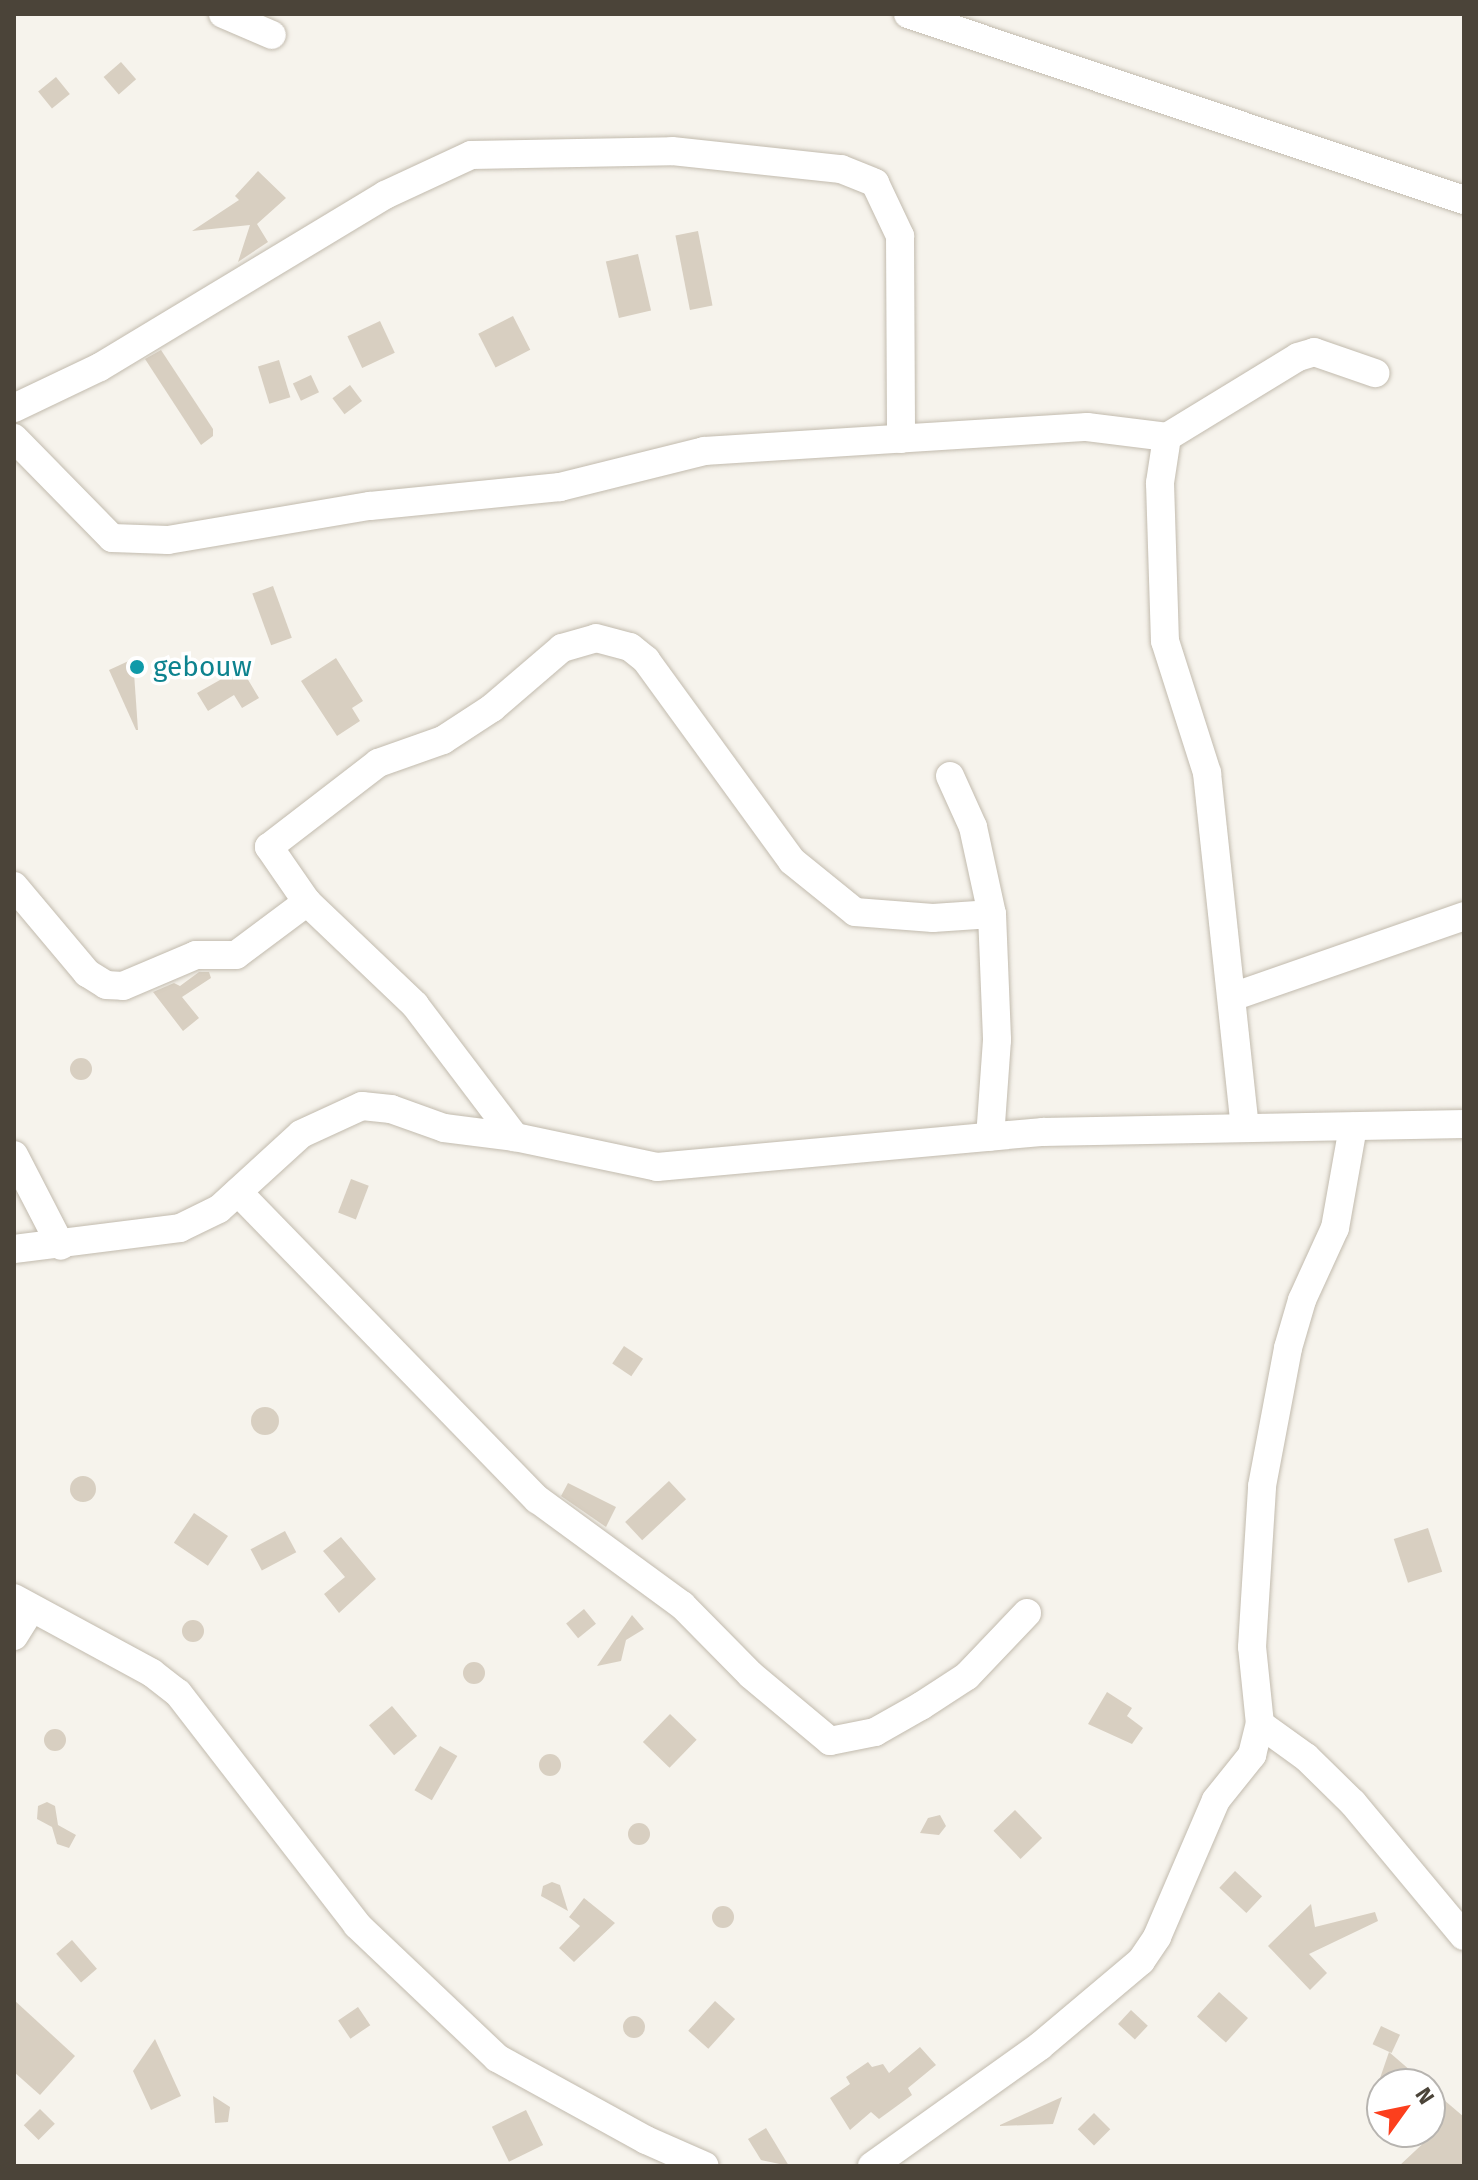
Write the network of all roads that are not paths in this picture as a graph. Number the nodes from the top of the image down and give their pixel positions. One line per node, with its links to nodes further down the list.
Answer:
1 (223, 14): 3 (street)
2 (908, 14): 4 (street)
3 (272, 35)
4 (1464, 200)
5 (1375, 373): 7 (street)
6 (14, 408): 9 (street)
7 (1167, 437): 9 (street); 15 (street)
8 (14, 438): 9 (street)
9 (901, 439)
10 (950, 776): 13 (street)
11 (14, 886): 12 (street)
12 (307, 902): 13 (street); 19 (street)
13 (992, 914): 20 (street)
14 (1464, 916): 15 (street)
15 (1232, 997): 17 (street)
16 (1464, 1124): 18 (street)
17 (1245, 1126): 18 (street); 20 (street)
18 (1353, 1127): 28 (street)
19 (515, 1137): 20 (street); 22 (street)
20 (990, 1137)
21 (14, 1155): 23 (street)
22 (238, 1192): 23 (street); 26 (street)
23 (61, 1246): 24 (street)
24 (14, 1249)
25 (23, 1604): 27 (street); 30 (street)
26 (1027, 1613)
27 (14, 1636)
28 (1260, 1724): 29 (street); 32 (street)
29 (1464, 1936)
30 (674, 2160): 31 (street)
31 (705, 2166)
32 (872, 2166)

